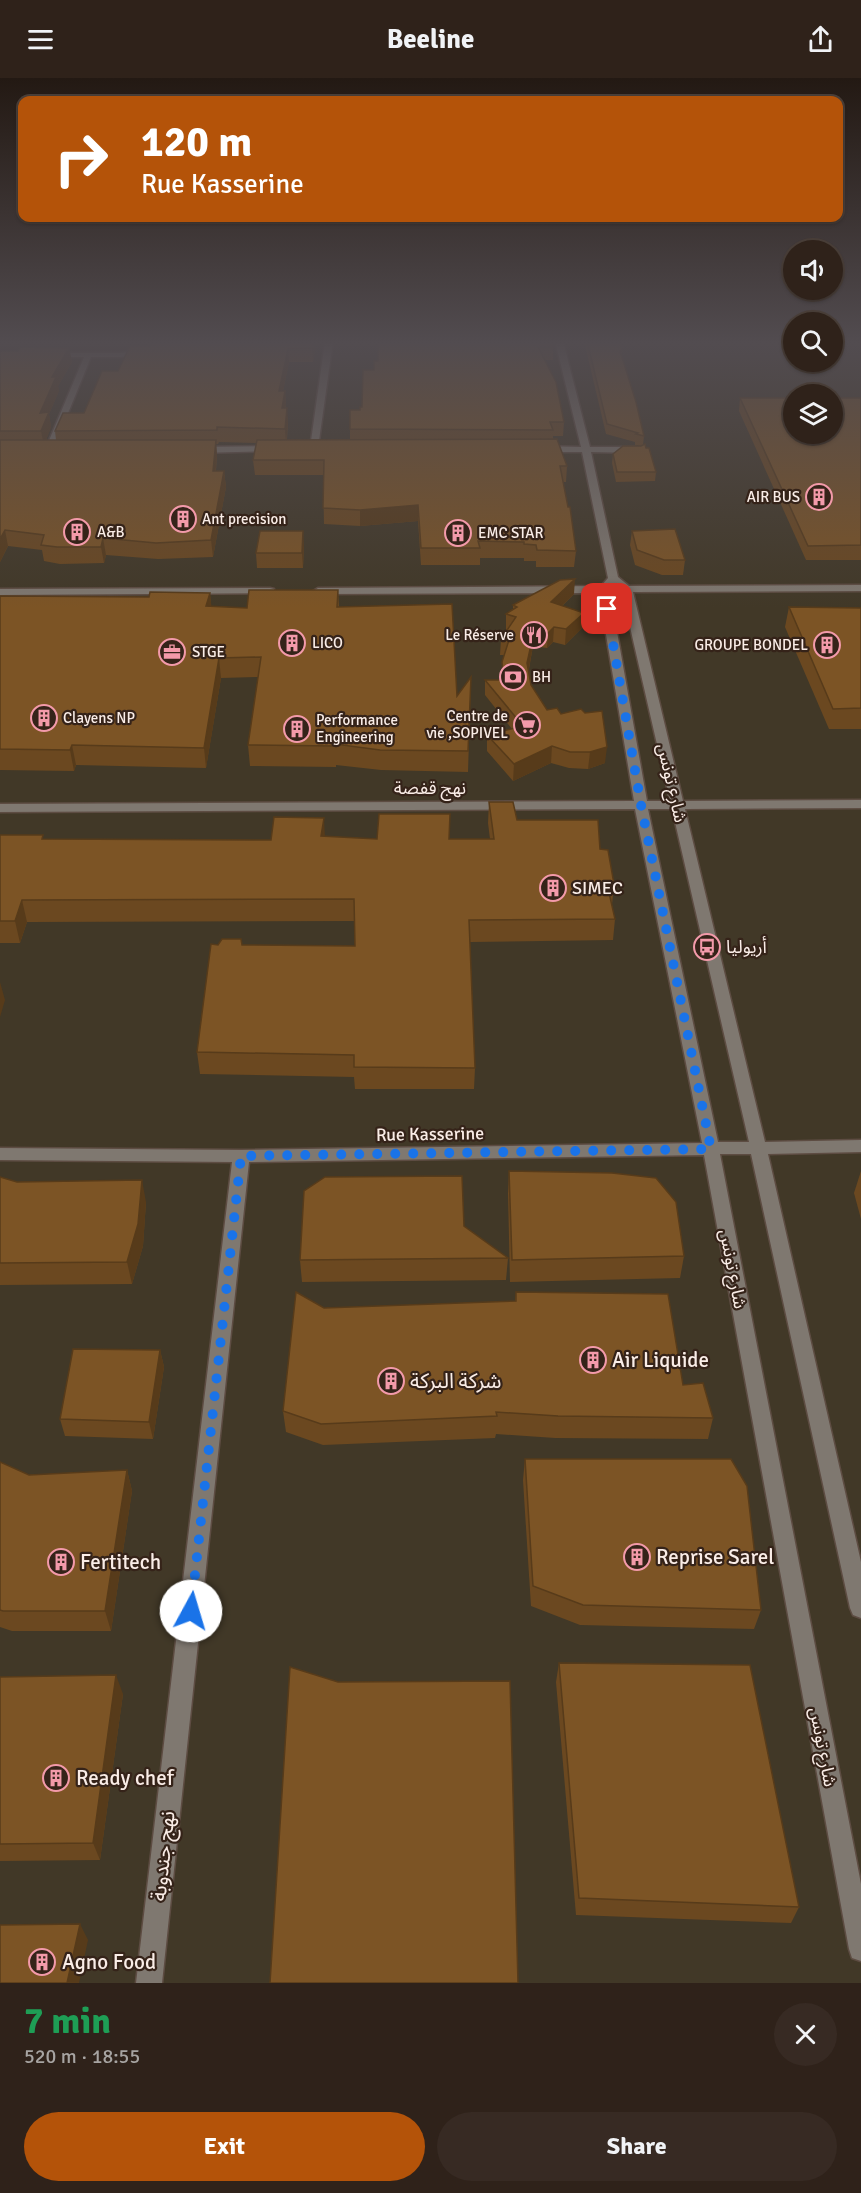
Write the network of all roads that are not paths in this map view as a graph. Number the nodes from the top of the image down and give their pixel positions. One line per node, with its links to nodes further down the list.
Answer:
1 (53, 430): 10 (street)
2 (317, 430): 6 (street)
3 (581, 430): 9 (street, شارع تونس)
4 (290, 448): 11 (street)
5 (302, 448): 6 (street)
6 (314, 448): 7 (street)
7 (325, 448)
8 (529, 449): 9 (street)
9 (586, 449): 12 (street); 13 (street, شارع تونس)
10 (60, 450)
11 (183, 450)
12 (640, 450)
13 (608, 584): 15 (street); 17 (street); 20 (street, شارع تونس)
14 (861, 588): 15 (street)
15 (627, 590): 21 (street, شارع تونس)
16 (280, 591): 18 (street)
17 (301, 591)
18 (0, 592)
19 (861, 804): 21 (street, نهج قفصة)
20 (641, 805): 21 (street, نهج قفصة); 22 (street, نهج قفصة); 25 (street, شارع تونس)
21 (677, 806): 24 (street, شارع تونس)
22 (0, 808)
23 (861, 1146): 24 (street, Rue Kasserine)
24 (758, 1147): 25 (street, Rue Kasserine); 28 (street, شارع تونس)
25 (711, 1149): 27 (street, Rue Kasserine); 29 (street, شارع تونس)
26 (0, 1154): 27 (street, Rue Kasserine)
27 (241, 1156): 30 (street, نهج جندوبة)
28 (861, 1608)
29 (861, 1949)
30 (149, 1983)

